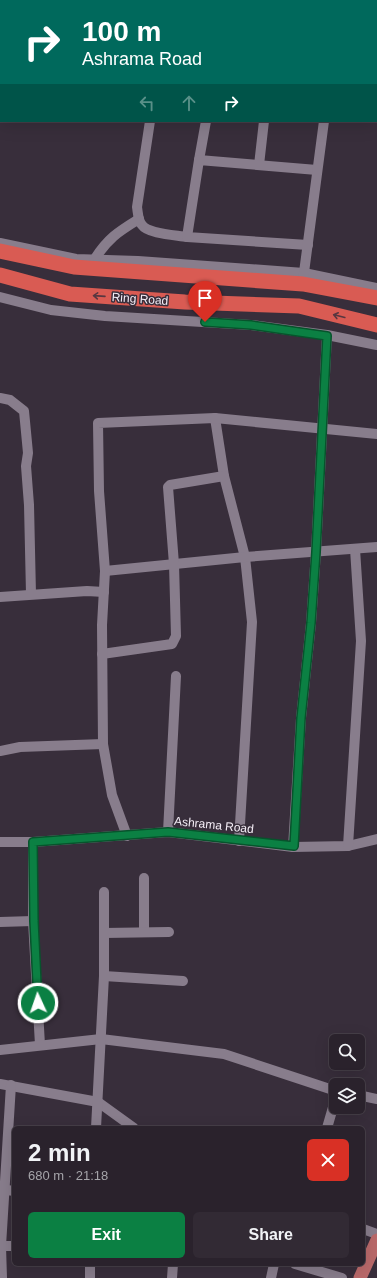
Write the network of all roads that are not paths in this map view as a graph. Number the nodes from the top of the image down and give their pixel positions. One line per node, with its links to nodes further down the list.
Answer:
1 (150, 122): 8 (street)
2 (206, 122): 5 (street)
3 (264, 122): 6 (street)
4 (324, 122): 7 (street)
5 (199, 160): 6 (street); 9 (street)
6 (259, 165): 7 (street)
7 (317, 170): 11 (street)
8 (139, 219): 9 (street); 13 (street)
9 (187, 237): 11 (street)
10 (0, 243): 13 (street)
11 (308, 244): 15 (street)
12 (0, 251): 15 (highway)
13 (94, 260): 15 (street)
14 (0, 275): 19 (highway, Ring Road, one-way to 14)
15 (303, 279): 16 (street); 18 (highway)
16 (377, 288)
17 (0, 297): 20 (street)
18 (377, 298)
19 (377, 326)
20 (327, 336): 21 (street); 24 (street)
21 (377, 345)
22 (0, 398): 34 (street)
23 (215, 418): 24 (street); 26 (street); 32 (street)
24 (323, 429): 25 (street); 29 (street)
25 (377, 434)
26 (224, 476): 30 (street); 31 (street)
27 (377, 547): 28 (street)
28 (355, 549): 29 (street); 47 (street)
29 (316, 552): 30 (street); 46 (street)
30 (245, 557): 31 (street); 43 (street)
31 (174, 564): 32 (street); 36 (street)
32 (105, 571): 33 (street)
33 (104, 592): 34 (street); 36 (street)
34 (31, 594): 35 (street)
35 (0, 597)
36 (102, 654): 38 (street)
37 (176, 676): 40 (street)
38 (103, 744): 39 (street); 41 (street)
39 (0, 750)
40 (168, 832): 41 (street, Ashrama Road); 43 (street, Ashrama Road)
41 (127, 836): 45 (street, Ashrama Road)
42 (377, 839): 47 (street, Ashrama Road)
43 (239, 841): 46 (street, Ashrama Road)
44 (0, 842): 45 (street, Ashrama Road)
45 (33, 842): 50 (street)
46 (294, 846): 47 (street, Ashrama Road)
47 (348, 846)
48 (144, 878): 52 (street)
49 (104, 892): 54 (street)
50 (34, 921): 51 (street); 58 (street)
51 (0, 922)
52 (144, 932): 53 (street); 54 (street)
53 (169, 932)
54 (104, 933): 55 (street)
55 (104, 976): 56 (street); 57 (street)
56 (183, 981)
57 (101, 1038): 58 (street); 62 (street); 65 (street)
58 (40, 1044): 59 (street)
59 (0, 1050)
60 (0, 1084): 61 (street)
61 (11, 1085): 65 (street); 67 (street)
62 (329, 1089)
63 (365, 1096): 64 (street)
64 (377, 1099)
65 (98, 1102): 68 (street); 69 (street)
66 (331, 1114): 70 (street)
67 (4, 1121): 71 (street)
68 (96, 1126)
69 (131, 1126)
70 (328, 1126)
71 (6, 1190): 75 (street)
72 (365, 1230): 73 (street)
73 (377, 1234)
74 (377, 1240): 87 (main road)
75 (1, 1246): 76 (street); 82 (street)
76 (12, 1246)
77 (377, 1260): 88 (main road)
78 (90, 1266): 83 (street)
79 (172, 1266): 84 (street)
80 (274, 1266): 85 (street)
81 (302, 1266): 86 (street)
82 (2, 1278)
83 (90, 1278)
84 (172, 1278)
85 (272, 1278)
86 (342, 1278)
87 (360, 1278)
88 (369, 1278)

